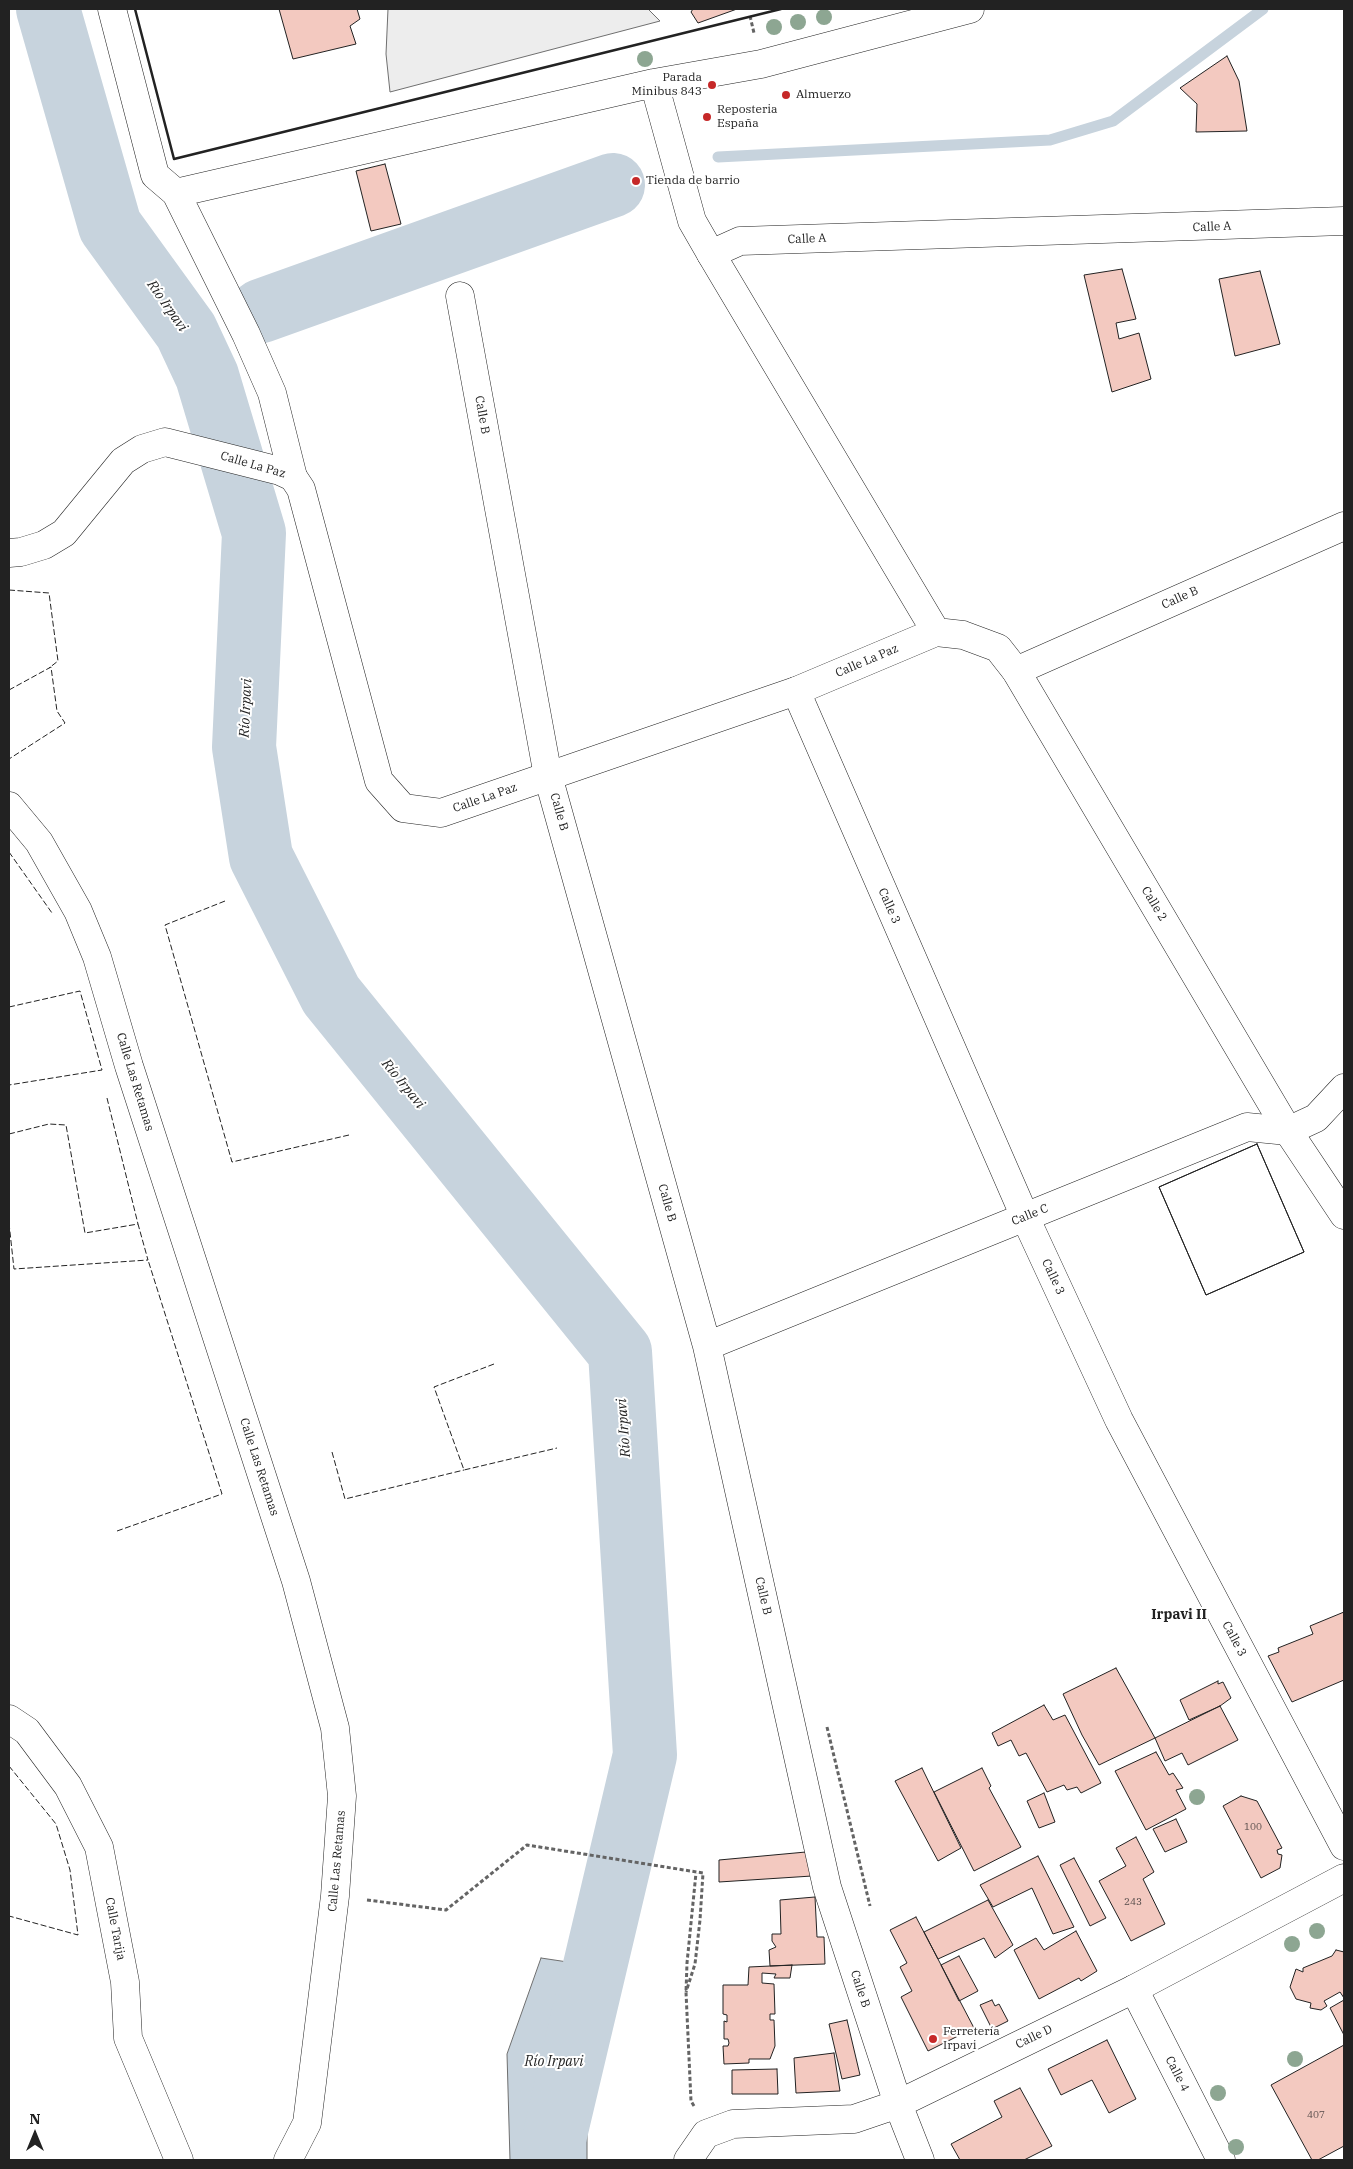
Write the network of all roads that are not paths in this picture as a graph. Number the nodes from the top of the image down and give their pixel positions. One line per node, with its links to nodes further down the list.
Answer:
1 (112, 9): 4 (street)
2 (970, 9): 3 (street)
3 (654, 83): 4 (street); 6 (street)
4 (176, 193): 8 (street)
5 (1344, 221): 6 (street, Calle A)
6 (711, 254): 11 (street)
7 (460, 296): 14 (street, Calle B)
8 (280, 472): 10 (street, Calle La Paz); 14 (street, Calle La Paz)
9 (1343, 530): 12 (street, Calle B)
10 (9, 553)
11 (936, 632): 12 (street, Calle 2); 13 (street, Calle La Paz)
12 (1016, 671): 17 (street, Calle 2)
13 (796, 691): 14 (street, Calle La Paz); 19 (street, Calle 3)
14 (548, 776): 20 (street, Calle B)
15 (9, 806): 27 (street, Calle Las Retamas)
16 (1344, 1088): 17 (street)
17 (1288, 1131): 18 (street, Calle 2); 19 (street, Calle C)
18 (1344, 1215)
19 (1025, 1217): 20 (street, Calle C); 22 (street, Calle 3)
20 (707, 1346): 25 (street, Calle B)
21 (9, 1719): 26 (street, Calle Tarija)
22 (1344, 1846)
23 (1344, 1878): 24 (street, Calle D)
24 (1134, 1988): 25 (street, Calle D); 30 (street, Calle 4)
25 (898, 2104): 28 (street, Calle D); 29 (street, Calle B)
26 (179, 2160)
27 (288, 2160)
28 (688, 2160)
29 (920, 2160)
30 (1221, 2160)

